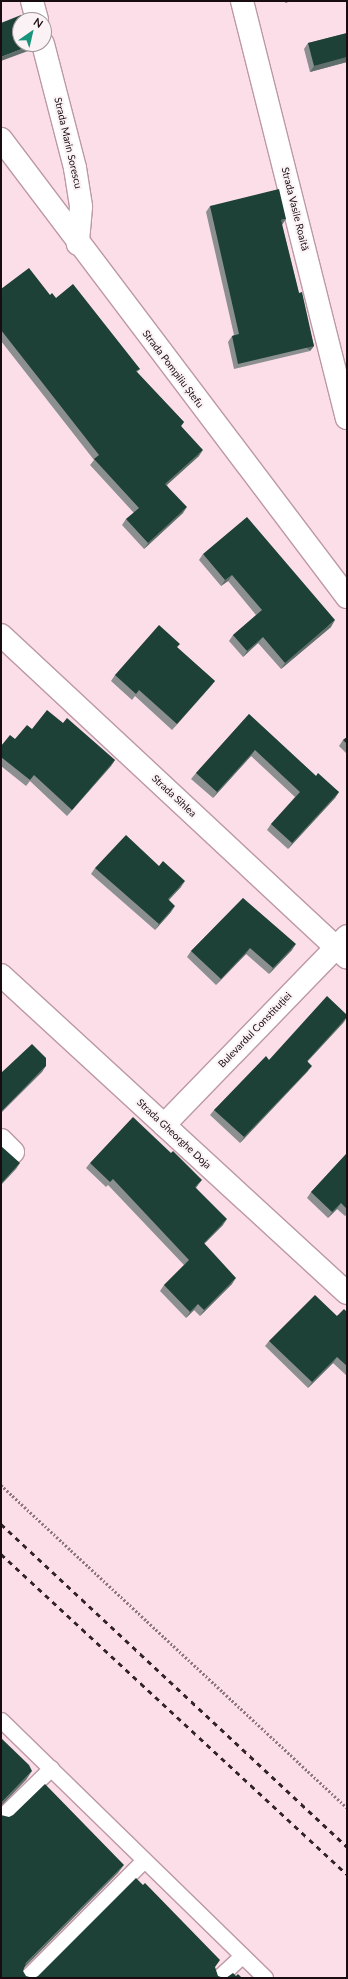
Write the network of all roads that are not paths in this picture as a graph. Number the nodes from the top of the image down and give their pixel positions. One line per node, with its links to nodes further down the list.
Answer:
1 (32, 1): 3 (street)
2 (242, 1): 7 (street, Strada Vasile Roaită)
3 (35, 12)
4 (45, 52): 6 (street, Strada Marin Sorescu)
5 (1, 139): 6 (street, Strada Pompiliu Ștefu)
6 (78, 244): 8 (street, Strada Pompiliu Ștefu)
7 (347, 418)
8 (347, 597)
9 (1, 635): 10 (street, Strada Sihlea)
10 (343, 947): 12 (street, Bulevardul Constituției)
11 (1, 975): 12 (street, Strada Gheorghe Doja)
12 (164, 1126): 13 (street, Strada Gheorghe Doja)
13 (347, 1293)
14 (1, 1720): 15 (lane)
15 (50, 1768): 16 (lane); 17 (lane)
16 (1, 1817)
17 (143, 1861): 18 (lane); 19 (lane)
18 (242, 1956): 20 (lane); 21 (lane)
19 (26, 1978)
20 (218, 1978)
21 (265, 1978)

